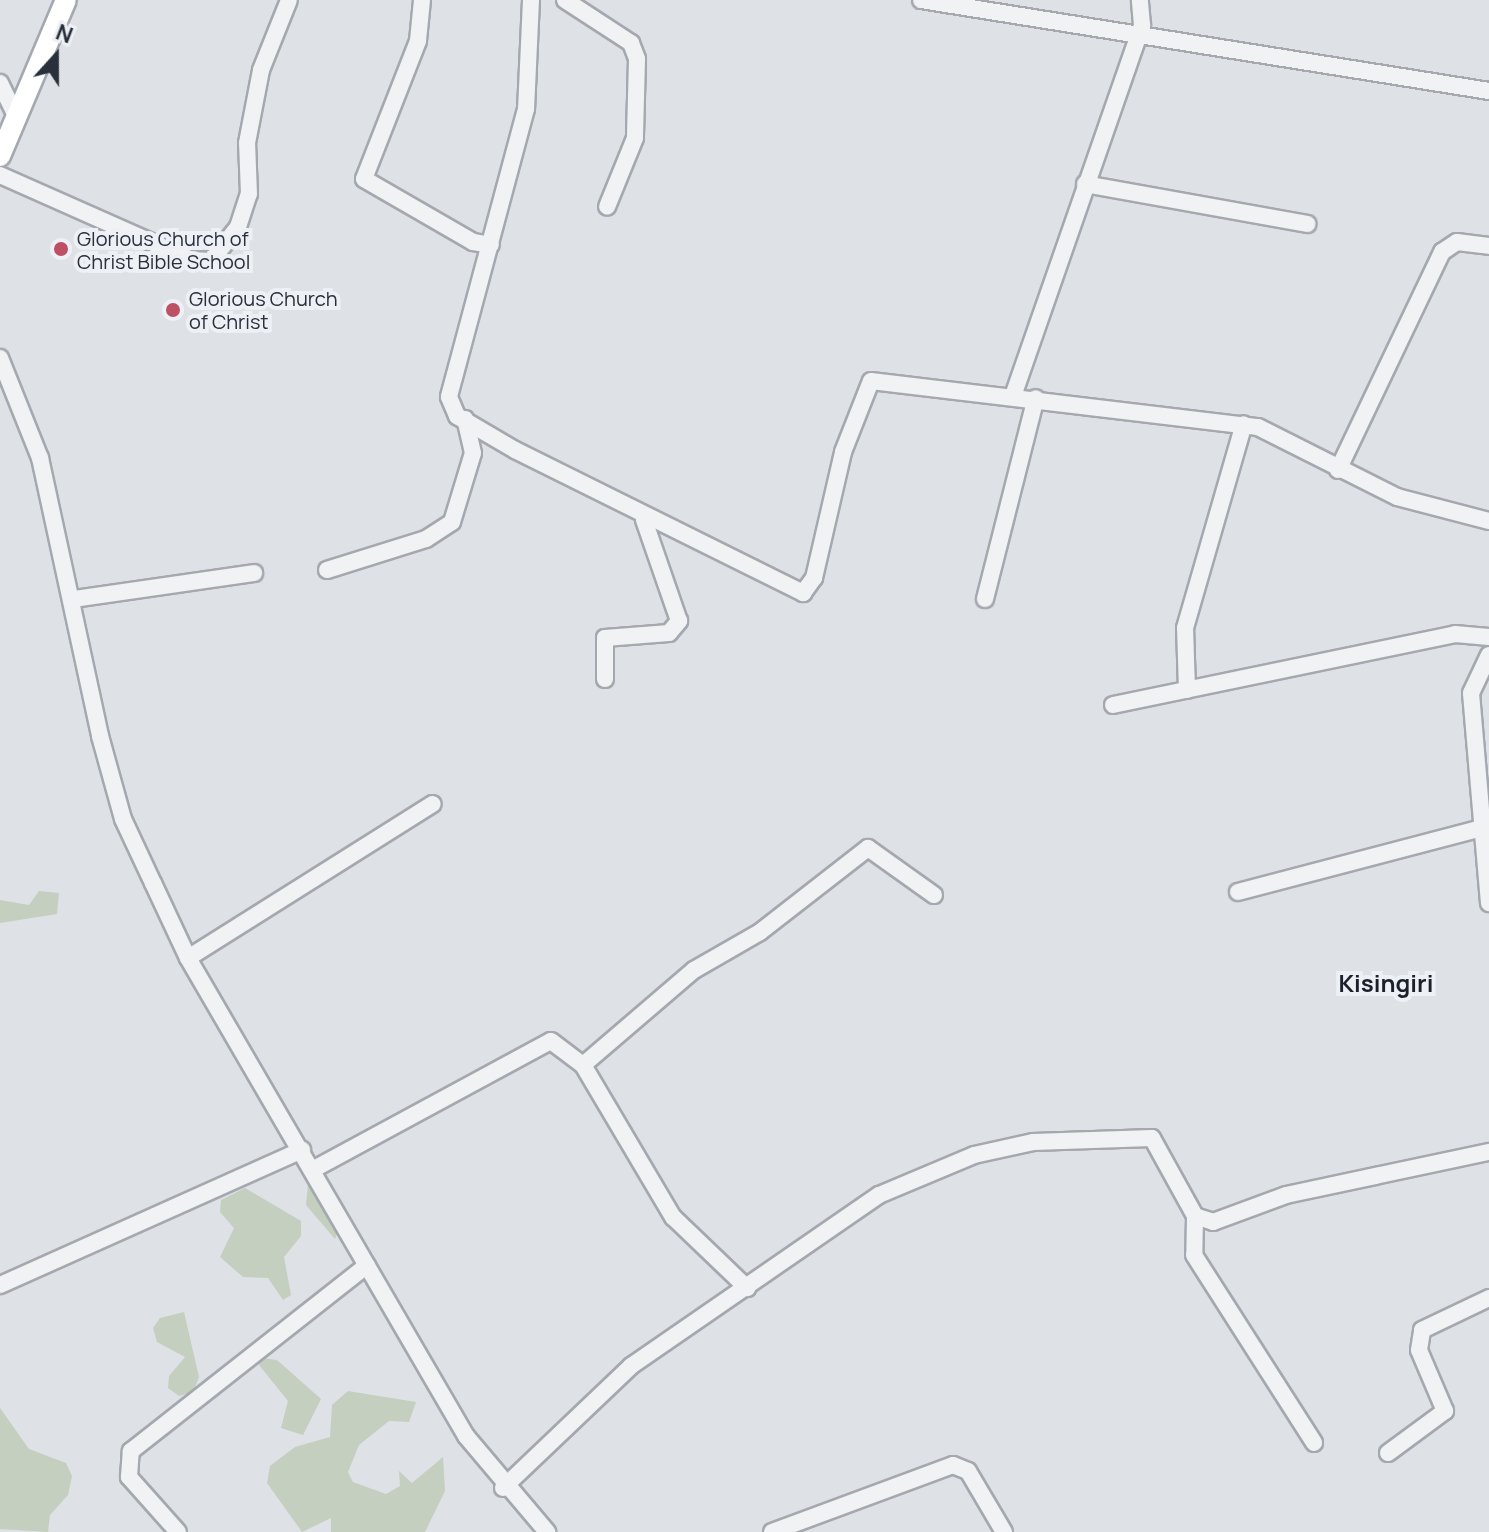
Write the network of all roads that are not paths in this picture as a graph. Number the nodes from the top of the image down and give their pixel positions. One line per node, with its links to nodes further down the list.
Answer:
1 (66, 0): 11 (main road)
2 (289, 0): 13 (street)
3 (422, 0): 17 (street)
4 (531, 0): 17 (street)
5 (565, 0): 15 (street)
6 (921, 0): 8 (street)
7 (1140, 0): 8 (street)
8 (1137, 38): 10 (street); 14 (street)
9 (0, 83): 11 (street)
10 (1489, 91)
11 (17, 118): 12 (main road)
12 (0, 156)
13 (0, 175)
14 (1085, 184): 16 (street); 20 (street)
15 (607, 207)
16 (1307, 224)
17 (491, 245): 22 (street)
18 (1489, 246): 24 (street)
19 (0, 358): 29 (street)
20 (1013, 396): 21 (street); 25 (street)
21 (1036, 398): 23 (street); 30 (street)
22 (465, 419): 25 (street); 27 (street)
23 (1244, 424): 24 (street); 34 (street)
24 (1338, 470): 26 (street)
25 (644, 520): 33 (street)
26 (1489, 521)
27 (327, 570)
28 (254, 573): 29 (street)
29 (74, 599): 41 (street)
30 (985, 599)
31 (1489, 637): 34 (street)
32 (1489, 655): 37 (street)
33 (605, 679)
34 (1187, 690): 35 (street)
35 (1113, 705)
36 (433, 804): 41 (street)
37 (1485, 827): 38 (street); 40 (street)
38 (1238, 892)
39 (934, 895): 42 (street)
40 (1489, 903)
41 (188, 958): 43 (street)
42 (583, 1065): 45 (street); 49 (street)
43 (302, 1150): 45 (street); 48 (street)
44 (1489, 1152): 46 (street)
45 (314, 1169): 47 (street)
46 (1195, 1216): 49 (street); 51 (street)
47 (367, 1265): 53 (street); 54 (street)
48 (0, 1285)
49 (747, 1288): 53 (street)
50 (1489, 1298): 52 (street)
51 (1314, 1443)
52 (1388, 1453)
53 (503, 1488): 55 (street)
54 (178, 1532)
55 (547, 1532)
56 (772, 1532): 57 (street)
57 (1004, 1532)

